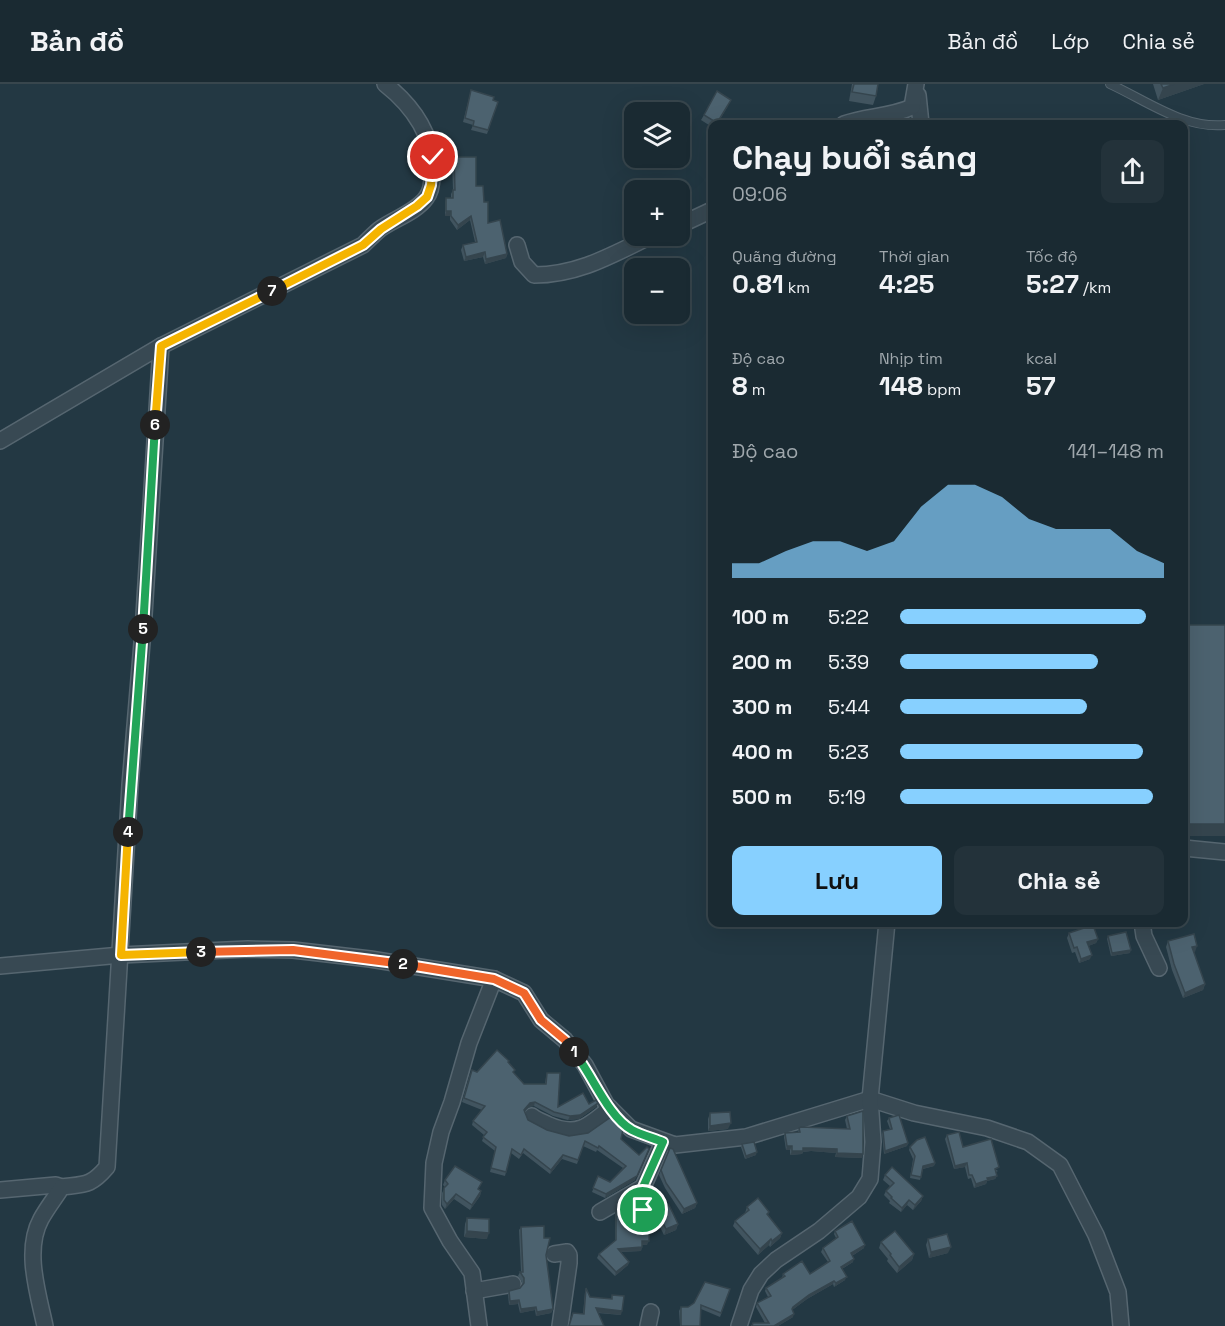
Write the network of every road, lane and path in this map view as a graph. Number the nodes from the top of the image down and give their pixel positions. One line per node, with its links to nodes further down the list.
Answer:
1 (385, 84): 13 (street)
2 (917, 84): 4 (street); 5 (street)
3 (1110, 84): 6 (lane)
4 (859, 120)
5 (921, 120)
6 (1184, 120)
7 (1188, 121): 8 (lane)
8 (1225, 125)
9 (708, 212): 10 (street)
10 (690, 222)
11 (517, 245): 12 (street)
12 (631, 246)
13 (161, 346): 14 (street); 19 (street)
14 (0, 441)
15 (1188, 848): 16 (street)
16 (1225, 852)
17 (887, 927): 23 (street)
18 (1143, 927): 21 (street)
19 (121, 955): 20 (street); 22 (street); 27 (street)
20 (0, 966)
21 (1159, 968)
22 (494, 979): 24 (street); 34 (street)
23 (870, 1099): 26 (street); 38 (street); 39 (street)
24 (610, 1108): 25 (street); 26 (street)
25 (532, 1116)
26 (663, 1142): 28 (street)
27 (62, 1187): 29 (street); 35 (street)
28 (643, 1187): 30 (street); 31 (street)
29 (0, 1190)
30 (643, 1210)
31 (600, 1212)
32 (554, 1254): 37 (street)
33 (513, 1284): 34 (street)
34 (474, 1291): 36 (street)
35 (45, 1326)
36 (479, 1326)
37 (560, 1326)
38 (739, 1326)
39 (1121, 1326)

